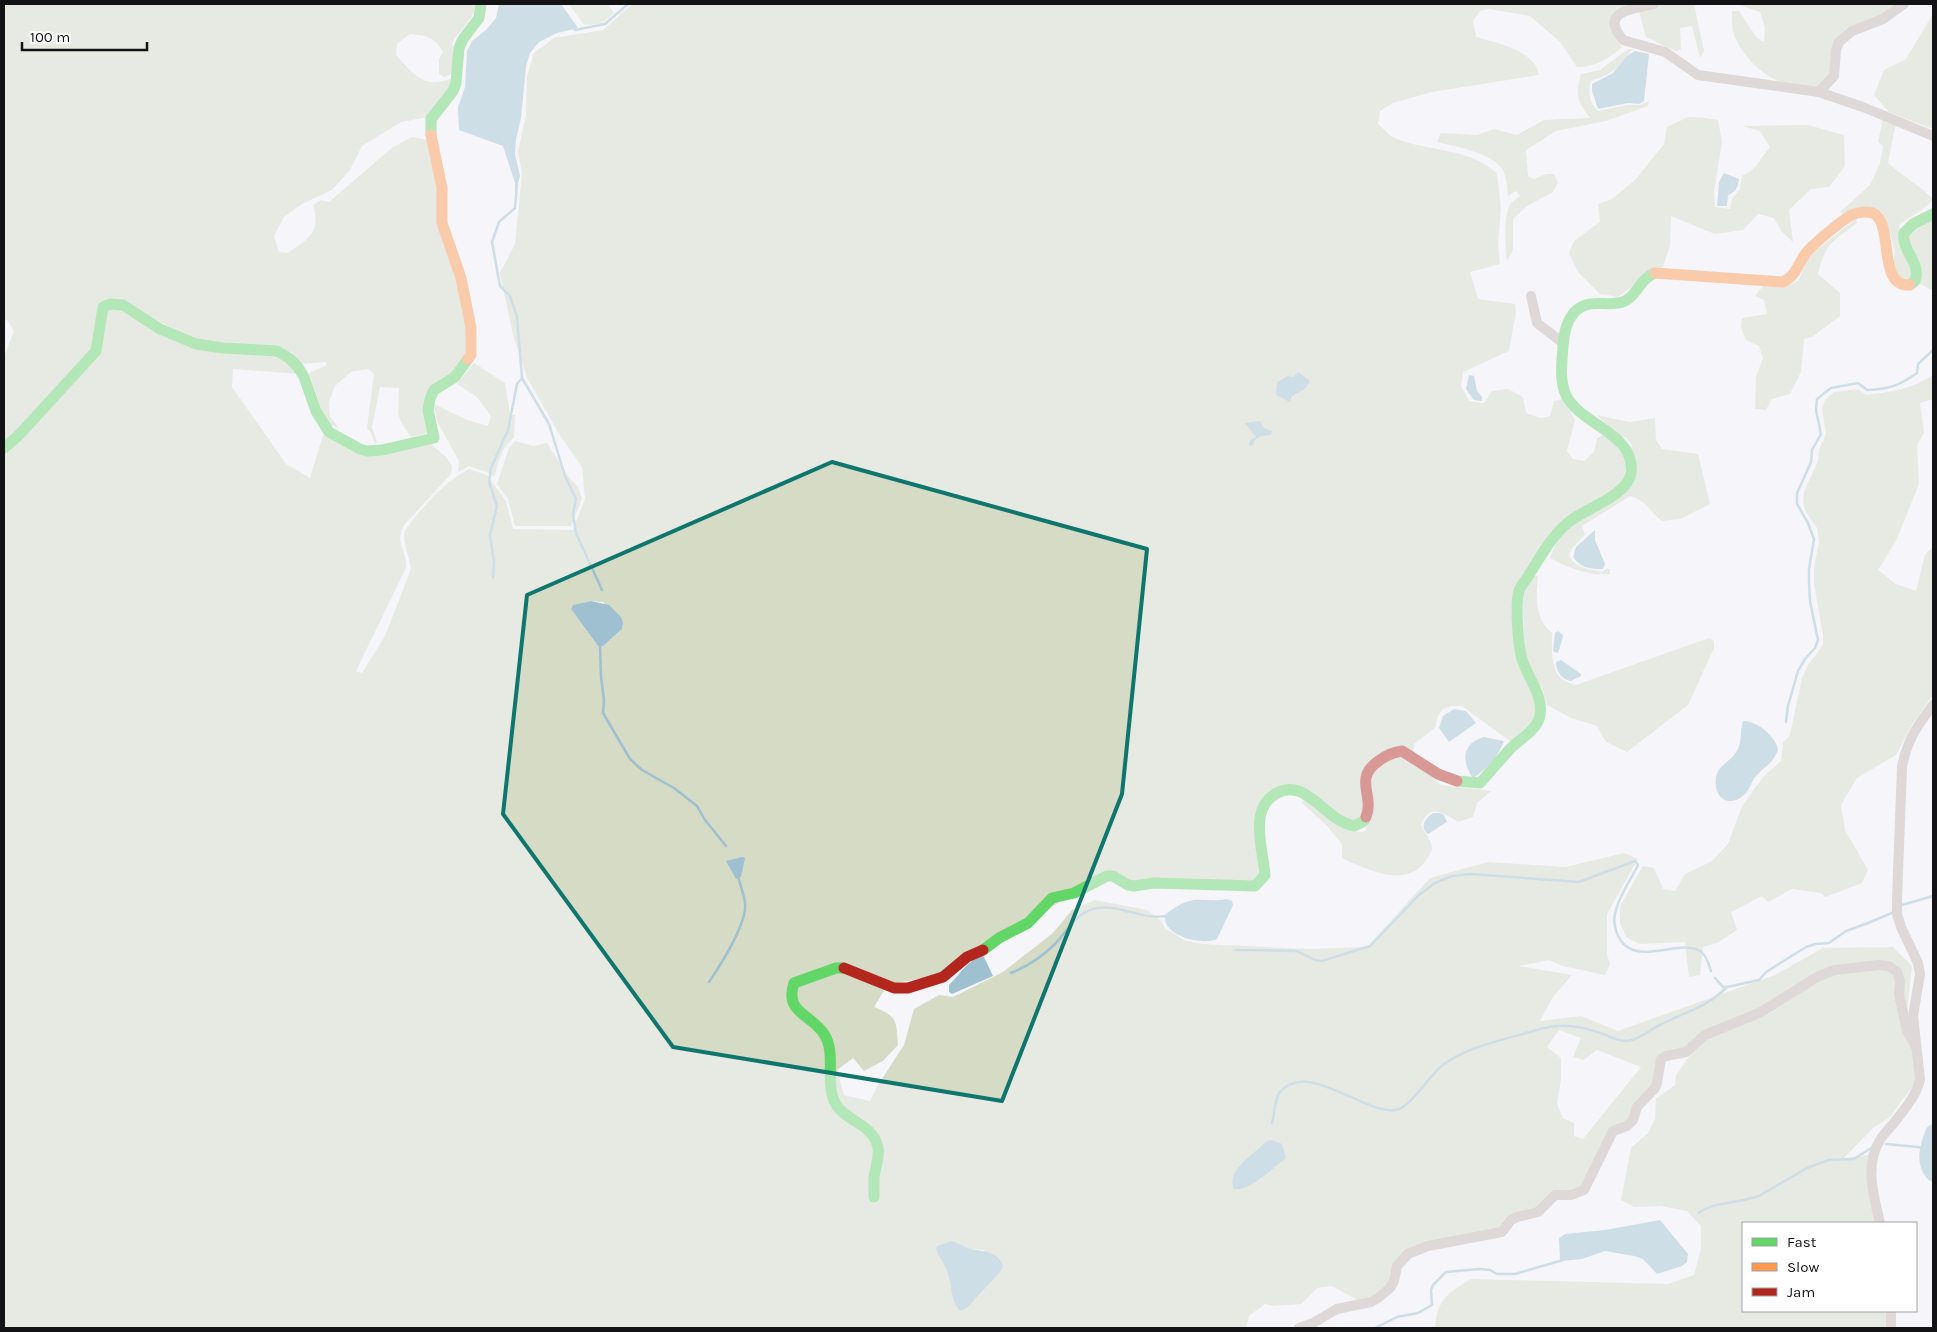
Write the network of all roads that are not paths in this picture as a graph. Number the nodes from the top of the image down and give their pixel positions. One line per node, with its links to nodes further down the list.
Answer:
1 (481, 4): 9 (street)
2 (1654, 4): 4 (street)
3 (1904, 4): 4 (street)
4 (1819, 92): 5 (street)
5 (1933, 136)
6 (1933, 214): 8 (street)
7 (1531, 296): 8 (street)
8 (1563, 343): 12 (street)
9 (4, 448)
10 (1933, 705): 11 (street)
11 (1916, 1045): 13 (street); 15 (street)
12 (874, 1197)
13 (1880, 1222)
14 (1891, 1312): 16 (street)
15 (1300, 1328)
16 (1891, 1328)

